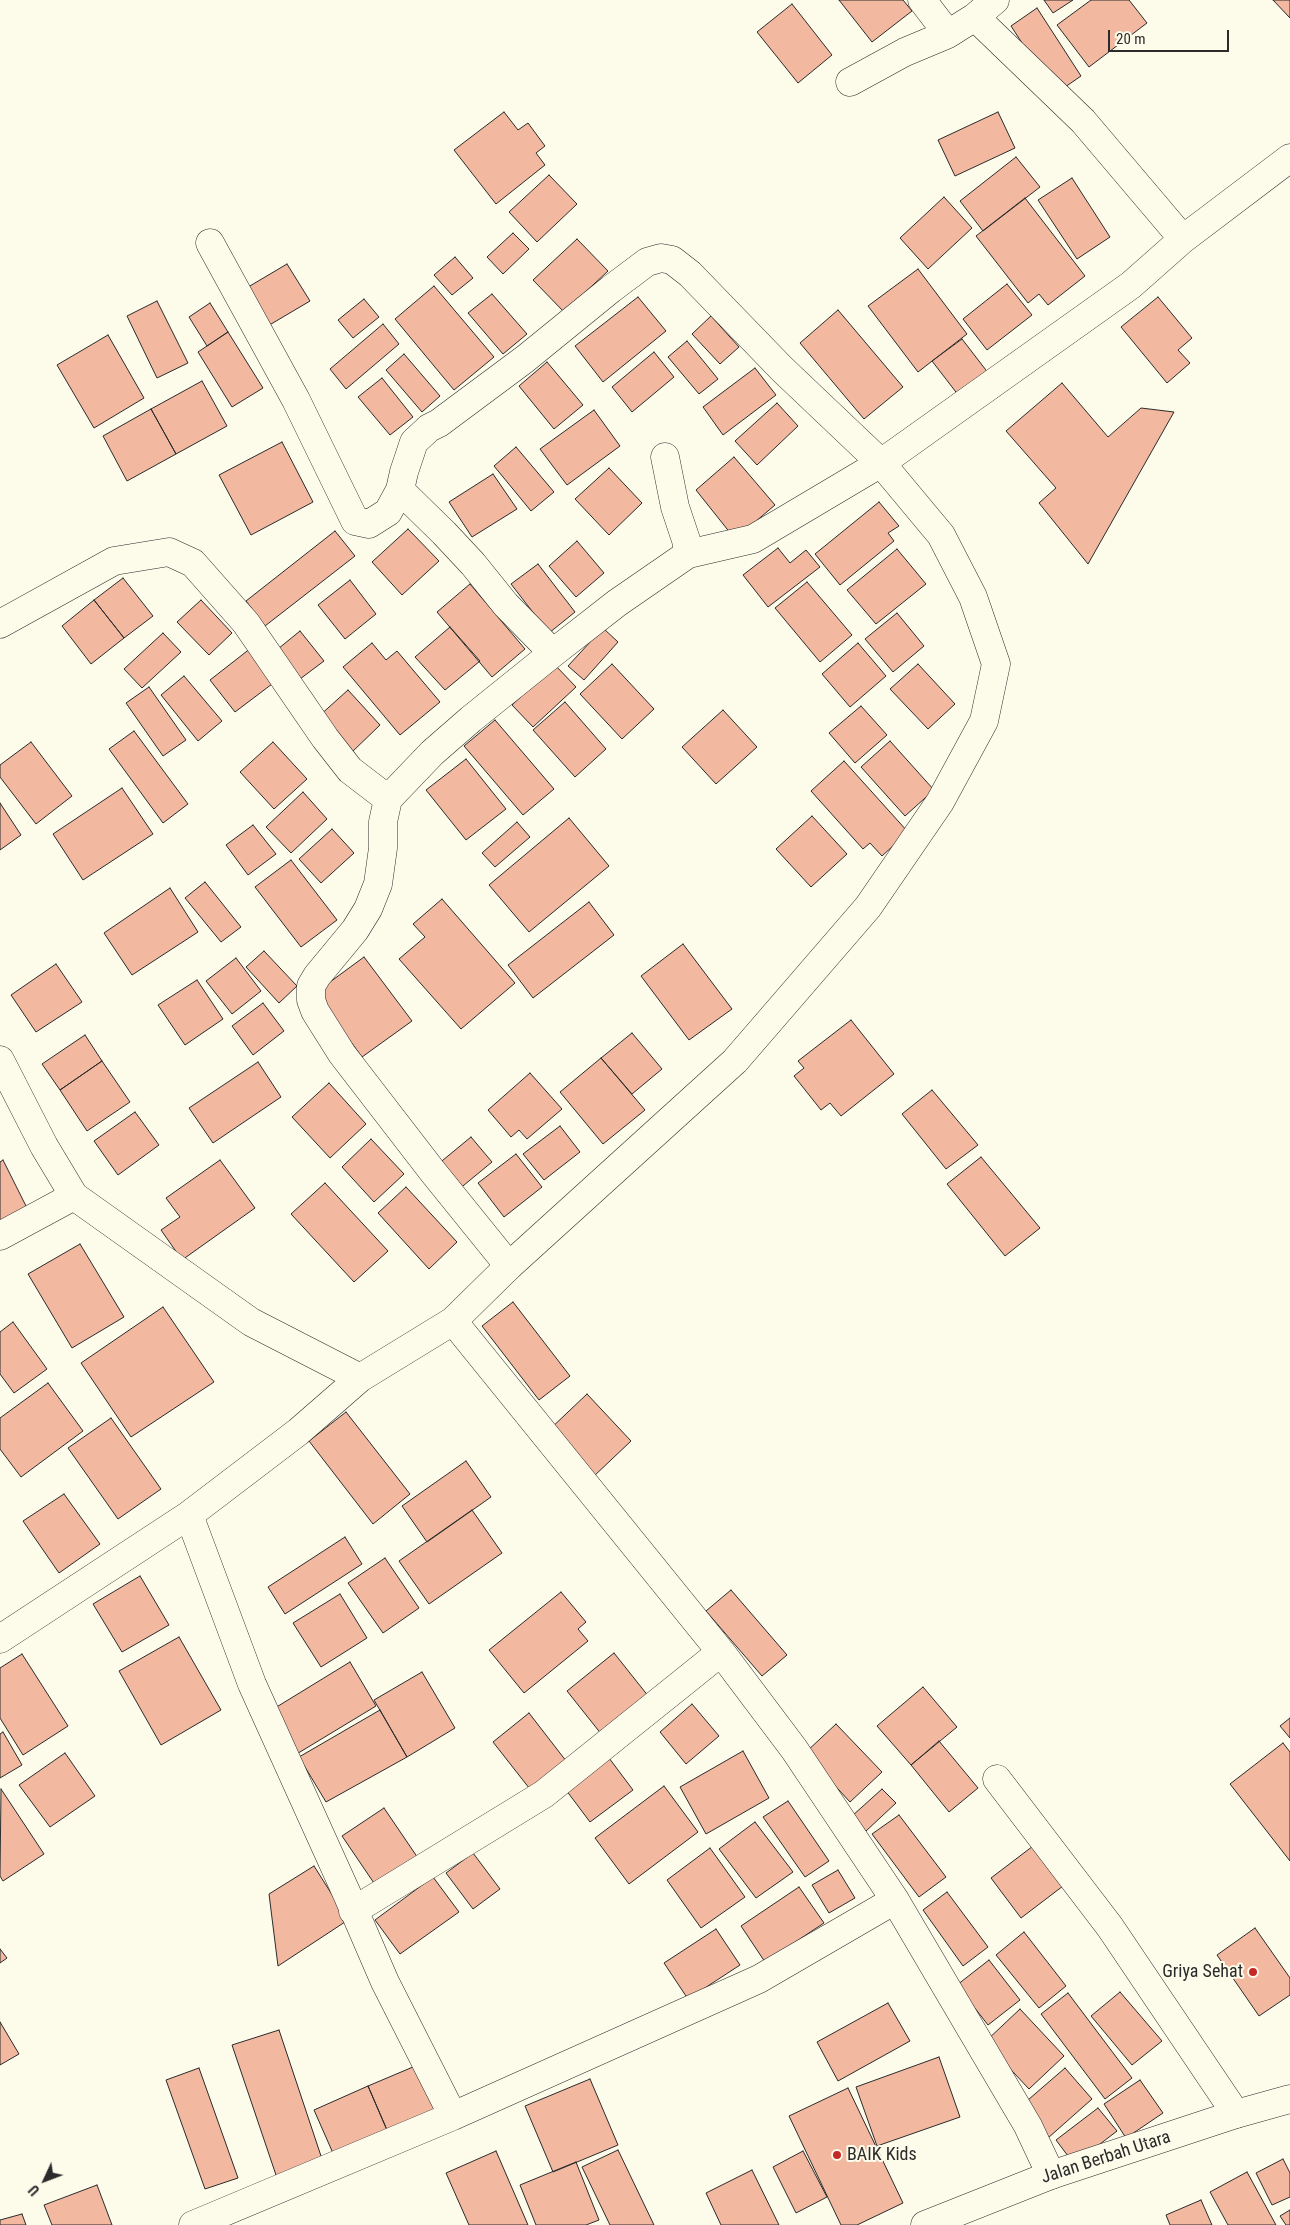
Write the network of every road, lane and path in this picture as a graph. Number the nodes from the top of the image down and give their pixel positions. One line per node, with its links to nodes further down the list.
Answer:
1 (922, 0): 3 (street)
2 (985, 9): 3 (street); 6 (street)
3 (948, 34): 4 (street)
4 (850, 82)
5 (1290, 158): 6 (street)
6 (1183, 239): 9 (street)
7 (210, 243): 10 (street)
8 (665, 457): 11 (street)
9 (881, 463): 10 (street); 11 (street); 18 (street)
10 (400, 490): 13 (street)
11 (688, 554): 13 (street)
12 (0, 624): 14 (street)
13 (553, 653): 14 (street)
14 (388, 799): 18 (street)
15 (0, 1060): 16 (street)
16 (74, 1196): 17 (street); 20 (street)
17 (0, 1236)
18 (509, 1266): 19 (street)
19 (453, 1321): 20 (street); 23 (street)
20 (360, 1378): 21 (street)
21 (189, 1515): 22 (street); 26 (street)
22 (0, 1639)
23 (721, 1652): 25 (street); 26 (street)
24 (998, 1779): 28 (street)
25 (895, 1900): 29 (street); 30 (street)
26 (353, 1911): 29 (street)
27 (1290, 2099): 28 (street, Jalan Berbah Utara)
28 (1236, 2114): 30 (street, Jalan Berbah Utara)
29 (452, 2116): 32 (street)
30 (1051, 2175): 31 (street, Jalan Berbah Utara)
31 (938, 2222)
32 (193, 2225)

